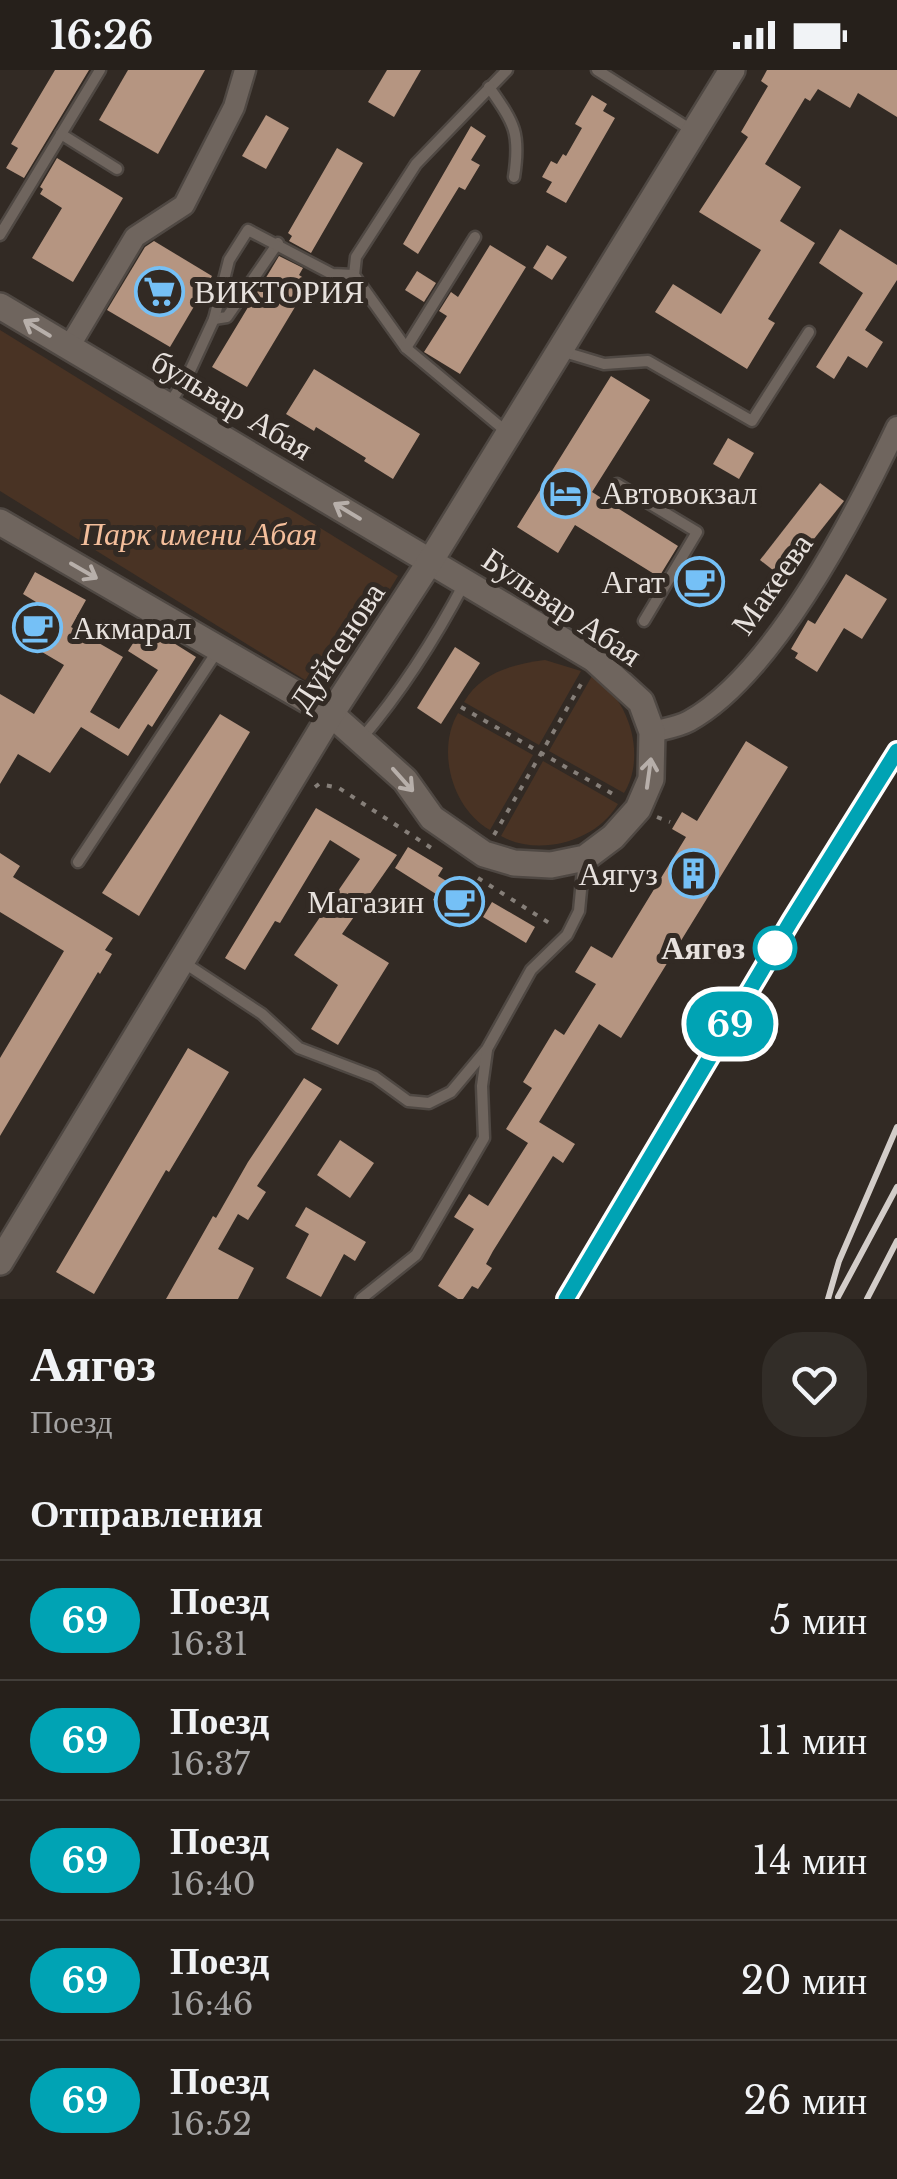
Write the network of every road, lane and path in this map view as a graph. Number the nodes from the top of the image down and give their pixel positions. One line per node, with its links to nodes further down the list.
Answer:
1 (100, 70): 8 (lane)
2 (244, 70): 18 (street)
3 (507, 70): 6 (lane)
4 (597, 70): 7 (lane)
5 (732, 70): 7 (street, Дуйсенова)
6 (490, 88): 10 (lane); 14 (lane)
7 (694, 132): 20 (street, Дуйсенова)
8 (62, 134): 9 (lane); 11 (lane)
9 (116, 169)
10 (514, 177)
11 (0, 235)
12 (475, 237): 19 (lane)
13 (278, 243): 14 (lane); 16 (lane); 16 (lane)
14 (354, 275): 19 (lane)
15 (0, 306): 18 (street, бульвар Абая, one-way to 15)
16 (214, 319): 21 (lane)
17 (808, 332): 20 (lane)
18 (69, 347): 21 (street, бульвар Абая)
19 (406, 348): 23 (lane)
20 (560, 351): 23 (street, Дуйсенова)
21 (168, 406): 26 (street, бульвар Абая, one-way to 21)
22 (897, 427): 34 (street, Макеева)
23 (509, 434): 26 (street, Дуйсенова)
24 (617, 484): 28 (lane)
25 (0, 522): 30 (street, one-way to 30)
26 (431, 560): 27 (street, Бульвар Абая); 33 (street, Дуйсенова)
27 (466, 581): 31 (street, Бульвар Абая); 35 (lane)
28 (644, 621)
29 (624, 639): 31 (path)
30 (218, 649): 33 (street); 43 (lane)
31 (594, 660): 34 (street, Бульвар Абая); 36 (path)
32 (461, 708): 36 (path)
33 (332, 714): 35 (street); 45 (street, Дуйсенова)
34 (652, 732): 38 (street, one-way to 34)
35 (361, 739): 40 (street, one-way to 40)
36 (541, 753): 38 (path); 40 (path)
37 (304, 796): 41 (path)
38 (638, 809): 39 (path); 42 (street)
39 (670, 822)
40 (484, 854): 42 (street); 44 (path)
41 (442, 855)
42 (584, 858): 44 (lane)
43 (78, 862)
44 (567, 934): 46 (lane)
45 (182, 961): 46 (lane); 47 (street, Дуйсенова)
46 (487, 1049): 49 (lane)
47 (7, 1235): 48 (street, Дуйсенова)
48 (0, 1262)
49 (362, 1299)

